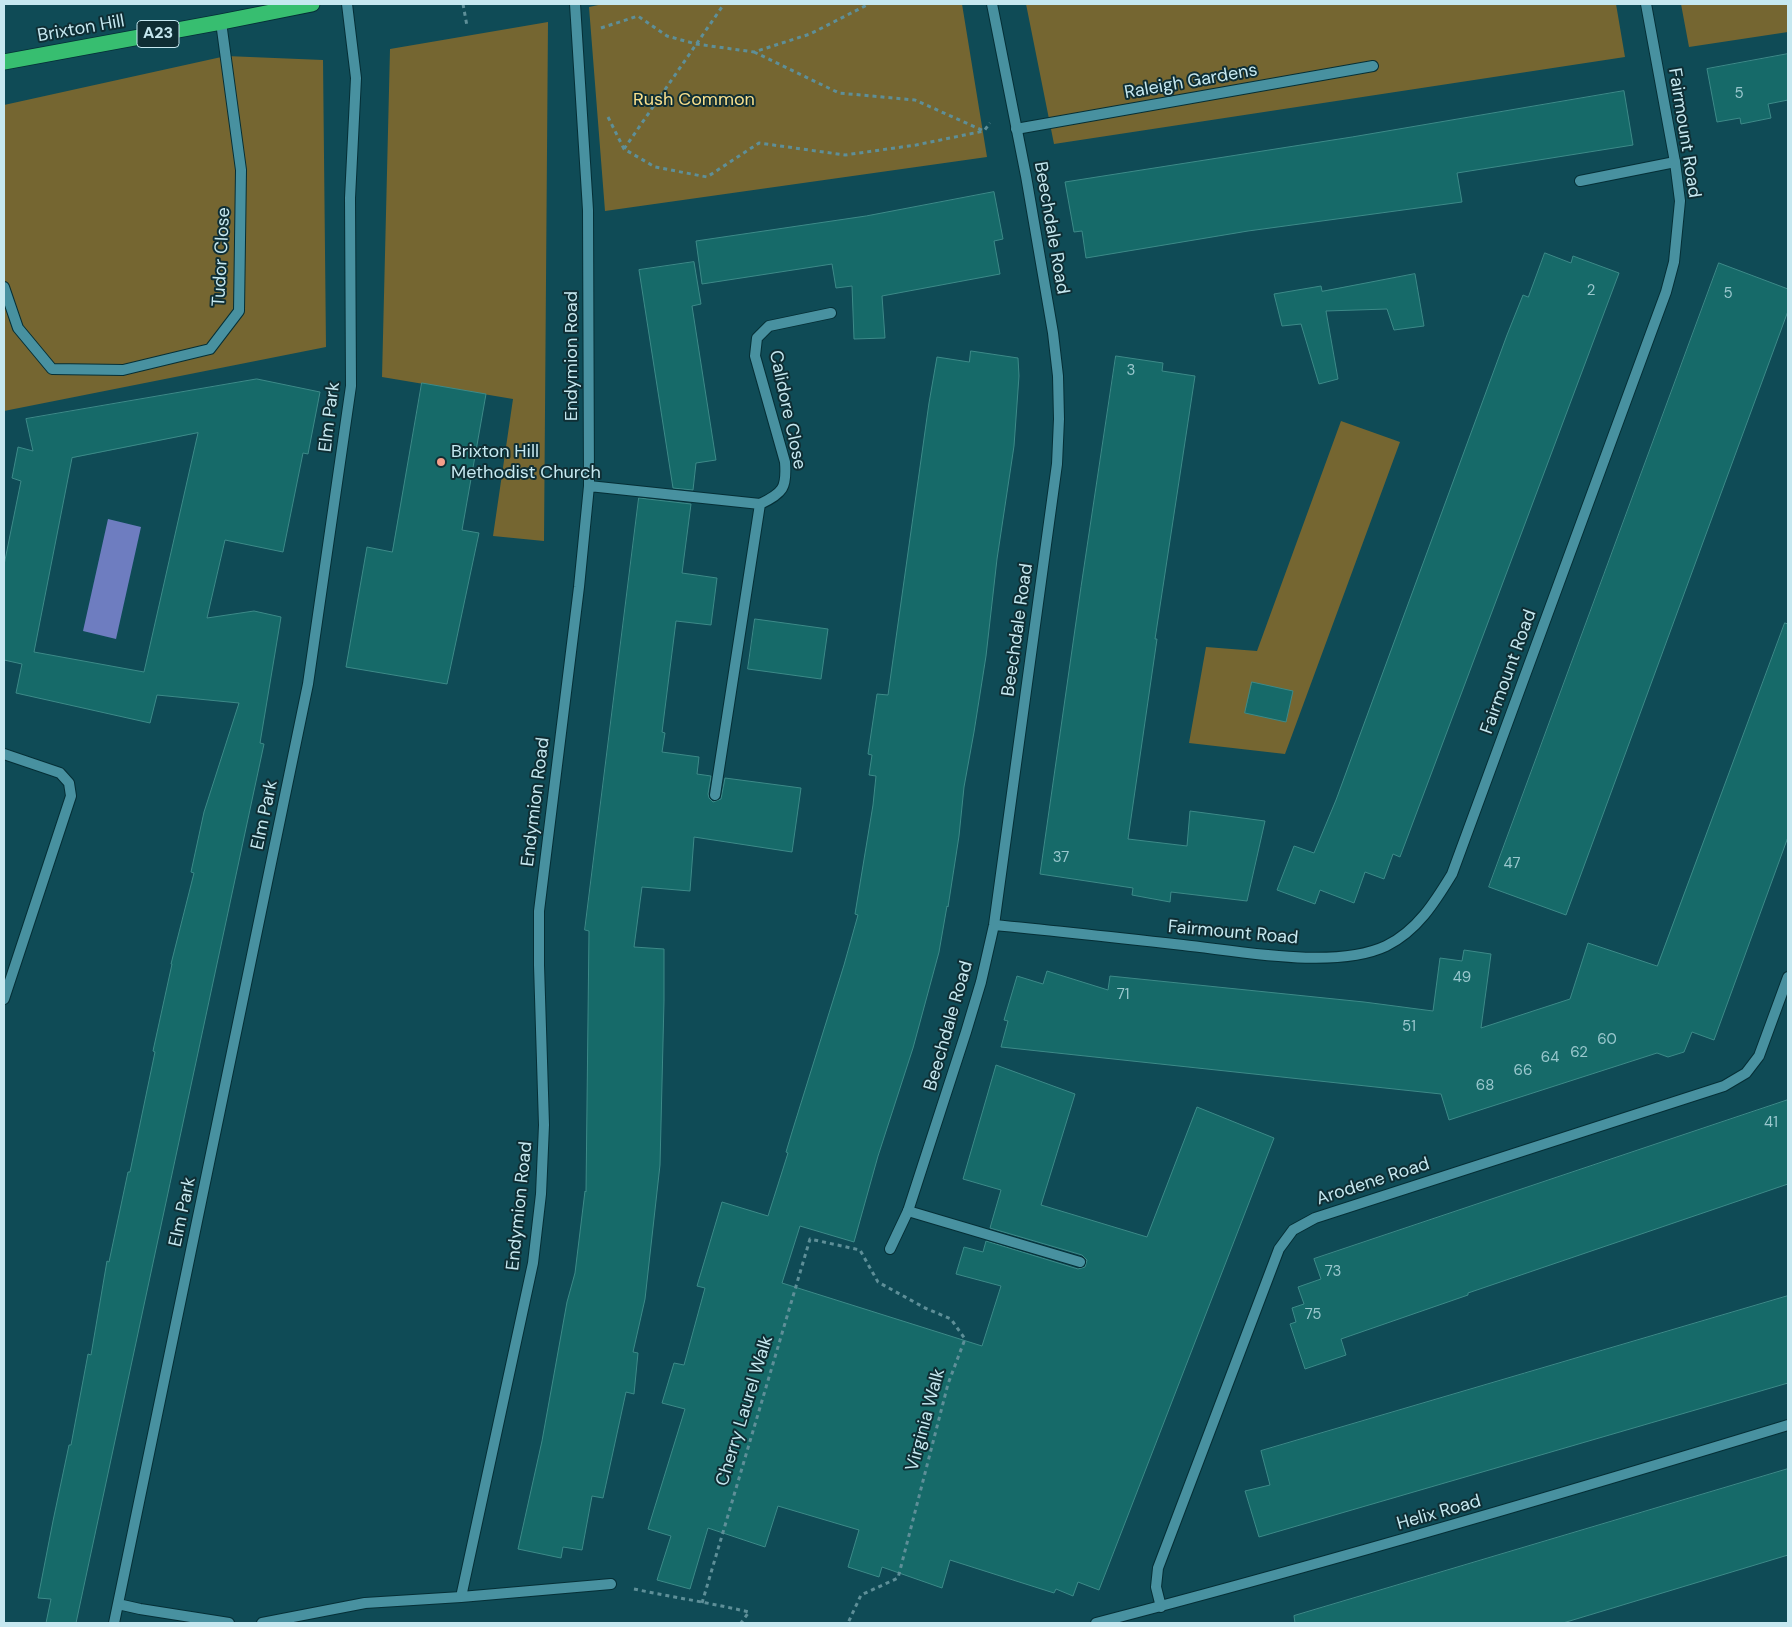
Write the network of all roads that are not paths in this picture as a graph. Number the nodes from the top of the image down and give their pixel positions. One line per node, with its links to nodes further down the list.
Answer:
1 (312, 4): 6 (highway, Brixton Hill / A23)
2 (347, 4): 27 (street, Elm Park)
3 (575, 4): 14 (street, Endymion Road)
4 (992, 4): 9 (street, Beechdale Road)
5 (1646, 4): 10 (street, Fairmount Road)
6 (221, 22): 7 (highway, Brixton Hill / A23); 12 (street, Tudor Close)
7 (4, 62)
8 (1373, 66): 9 (street, Raleigh Gardens)
9 (1016, 129): 18 (street, Beechdale Road)
10 (1675, 162): 11 (street); 18 (street, Fairmount Road)
11 (1580, 181)
12 (4, 287)
13 (831, 313): 15 (street, Calidore Close)
14 (589, 486): 15 (street); 26 (street, Endymion Road)
15 (760, 504): 17 (street)
16 (4, 754): 20 (street)
17 (715, 795)
18 (994, 924): 21 (street, Beechdale Road)
19 (1788, 976): 28 (street, Arodene Road)
20 (4, 999)
21 (908, 1211): 22 (street, Beechdale Road); 23 (street)
22 (890, 1249)
23 (1080, 1262)
24 (1788, 1425): 28 (street, Helix Road)
25 (611, 1584): 26 (street)
26 (461, 1597): 31 (street)
27 (118, 1604): 29 (street, Elm Park); 30 (street)
28 (1161, 1606): 32 (street, Helix Road)
29 (114, 1623)
30 (229, 1623)
31 (262, 1623)
32 (1096, 1623)

